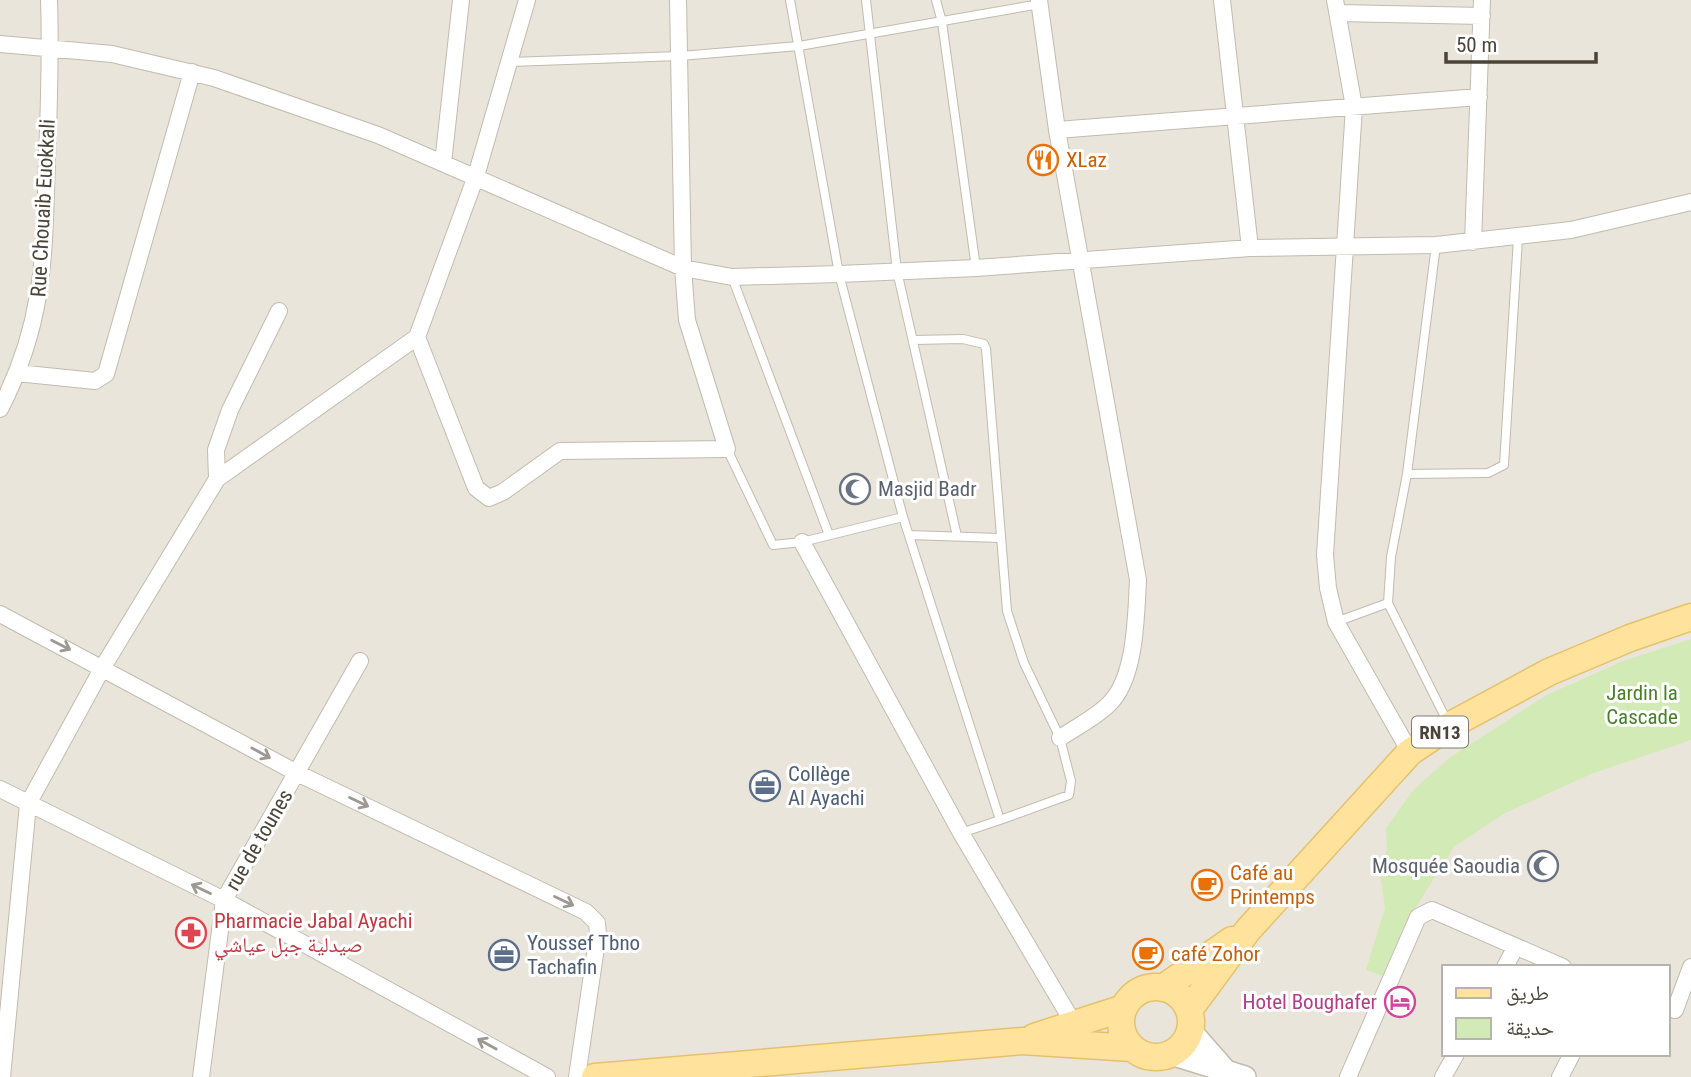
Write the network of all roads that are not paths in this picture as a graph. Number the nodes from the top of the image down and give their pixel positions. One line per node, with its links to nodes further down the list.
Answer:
1 (49, 0): 16 (street, Rue Chouaib Euokkali)
2 (461, 0): 24 (street)
3 (527, 0): 18 (street)
4 (678, 0): 17 (street)
5 (790, 0): 15 (lane)
6 (866, 0): 13 (lane)
7 (936, 0): 12 (lane)
8 (1222, 0): 22 (street)
9 (1040, 2): 12 (lane); 23 (street)
10 (1337, 7): 11 (street); 21 (street)
11 (1482, 8): 20 (street)
12 (942, 22): 13 (lane); 34 (lane)
13 (870, 31): 15 (lane); 35 (lane)
14 (0, 44): 16 (street)
15 (799, 46): 17 (lane); 36 (lane)
16 (51, 47): 19 (street); 41 (street, Rue Chouaib Euokkali)
17 (680, 56): 18 (lane); 33 (street)
18 (510, 62): 25 (street)
19 (192, 72): 24 (street); 41 (street)
20 (1479, 97): 21 (street); 28 (street)
21 (1354, 107): 22 (street); 31 (street)
22 (1235, 116): 23 (street); 30 (street)
23 (1057, 130): 32 (street)
24 (443, 163): 25 (street)
25 (476, 176): 33 (street); 39 (street)
26 (1691, 202): 27 (street)
27 (1518, 238): 28 (street); 44 (lane)
28 (1473, 242): 29 (street)
29 (1436, 245): 31 (street); 44 (lane)
30 (1250, 248): 31 (street); 32 (street)
31 (1346, 248): 55 (street)
32 (1080, 258): 34 (street); 59 (street)
33 (683, 268): 37 (street); 43 (street)
34 (976, 268): 35 (street)
35 (897, 271): 36 (street); 40 (lane)
36 (839, 274): 37 (street); 46 (lane)
37 (732, 276): 47 (lane)
38 (279, 311): 45 (street)
39 (416, 337): 43 (street); 45 (street)
40 (914, 340): 49 (lane); 50 (lane)
41 (17, 373): 42 (street, Rue Chouaib Euokkali)
42 (0, 409)
43 (727, 449): 51 (lane)
44 (1407, 474): 52 (lane)
45 (217, 479): 57 (street)
46 (903, 517): 47 (lane); 48 (lane)
47 (829, 535): 51 (lane)
48 (909, 535): 49 (lane); 64 (lane)
49 (957, 536): 50 (lane)
50 (999, 538): 59 (lane)
51 (802, 542): 65 (street)
52 (1388, 603): 55 (lane); 58 (lane)
53 (0, 614): 57 (street, one-way to 57)
54 (1691, 617): 58 (main road, RN13)
55 (1336, 622): 60 (street)
56 (360, 661): 61 (street, rue de tounes)
57 (103, 667): 61 (street, one-way to 61); 63 (street)
58 (1450, 726): 60 (main road, RN13)
59 (1060, 737): 64 (lane)
60 (1410, 752): 67 (main road, RN13)
61 (297, 773): 66 (street, rue de tounes); 88 (street, one-way to 88)
62 (0, 789): 63 (street)
63 (28, 804): 66 (street, one-way to 63); 83 (street)
64 (1000, 820): 65 (lane)
65 (961, 833): 77 (street)
66 (224, 900): 86 (street, rue de tounes); 87 (street, one-way to 66)
67 (1248, 930): 72 (main road, RN13); 76 (main road, RN13)
68 (1515, 948): 69 (street); 70 (street); 90 (street)
69 (1506, 965)
70 (1558, 965)
71 (1691, 967): 74 (street)
72 (1163, 988): 73 (main road, RN13); 76 (main road)
73 (1124, 1008): 77 (main road, RN13); 79 (main road)
74 (1672, 1008): 75 (street)
75 (1691, 1016)
76 (1189, 1020): 80 (main road, RN13); 84 (street)
77 (1074, 1024): 78 (main road, RN13)
78 (1022, 1041): 79 (main road, RN13); 89 (main road, RN13)
79 (1132, 1048): 80 (main road, RN13)
80 (1171, 1054): 84 (street)
81 (1455, 1056): 91 (street)
82 (1571, 1056): 92 (street)
83 (2, 1058): 85 (street)
84 (1235, 1074)
85 (2, 1077)
86 (201, 1077)
87 (547, 1077)
88 (577, 1077)
89 (595, 1077)
90 (1348, 1077)
91 (1443, 1077)
92 (1560, 1077)

